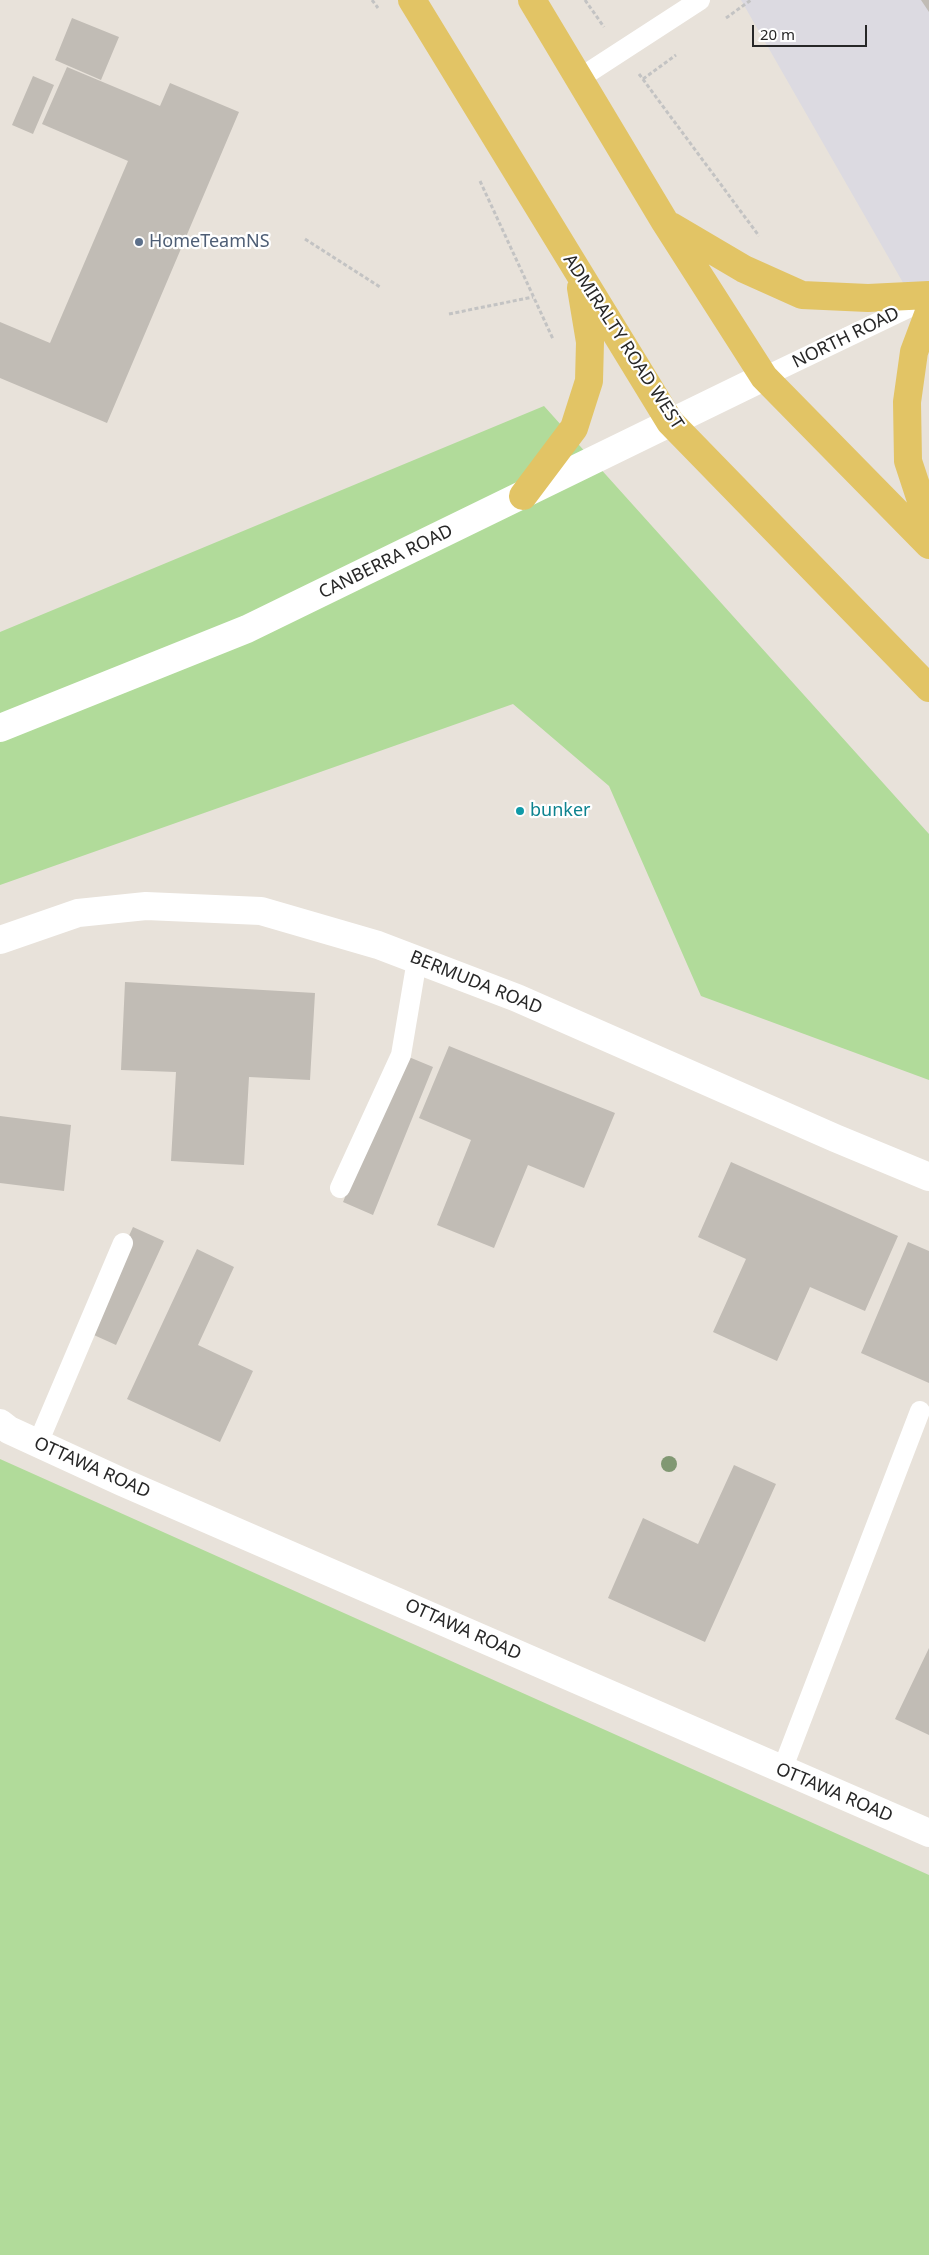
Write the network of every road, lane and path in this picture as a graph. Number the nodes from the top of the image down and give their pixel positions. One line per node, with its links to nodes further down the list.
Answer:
1 (372, 0): 6 (path)
2 (412, 0): 13 (main road, ADMIRALTY ROAD WEST)
3 (532, 0): 8 (main road)
4 (585, 0): 7 (path)
5 (700, 0): 7 (lane)
6 (383, 16)
7 (622, 51): 8 (lane); 12 (path)
8 (580, 78): 10 (main road)
9 (480, 180): 16 (path)
10 (665, 222): 15 (main road); 20 (main road)
11 (305, 239): 14 (path)
12 (764, 244)
13 (578, 274): 21 (main road, ADMIRALTY ROAD WEST); 22 (main road)
14 (380, 287)
15 (929, 296): 20 (lane, NORTH ROAD)
16 (533, 297): 18 (path); 19 (path)
17 (929, 312): 23 (main road)
18 (449, 314)
19 (554, 340)
20 (764, 377): 21 (street, CANBERRA ROAD); 24 (main road)
21 (670, 422): 22 (street, CANBERRA ROAD); 25 (main road, ADMIRALTY ROAD WEST)
22 (523, 496): 26 (street, CANBERRA ROAD)
23 (929, 525)
24 (929, 545)
25 (929, 688)
26 (0, 728)
27 (0, 940): 28 (street, BERMUDA ROAD)
28 (417, 960): 29 (street, BERMUDA ROAD); 30 (lane)
29 (929, 1177)
30 (340, 1188)
31 (123, 1243): 34 (lane)
32 (920, 1411): 35 (lane)
33 (0, 1423): 34 (street, OTTAWA ROAD)
34 (38, 1443): 35 (street, OTTAWA ROAD)
35 (782, 1770): 36 (street, OTTAWA ROAD)
36 (929, 1833)

